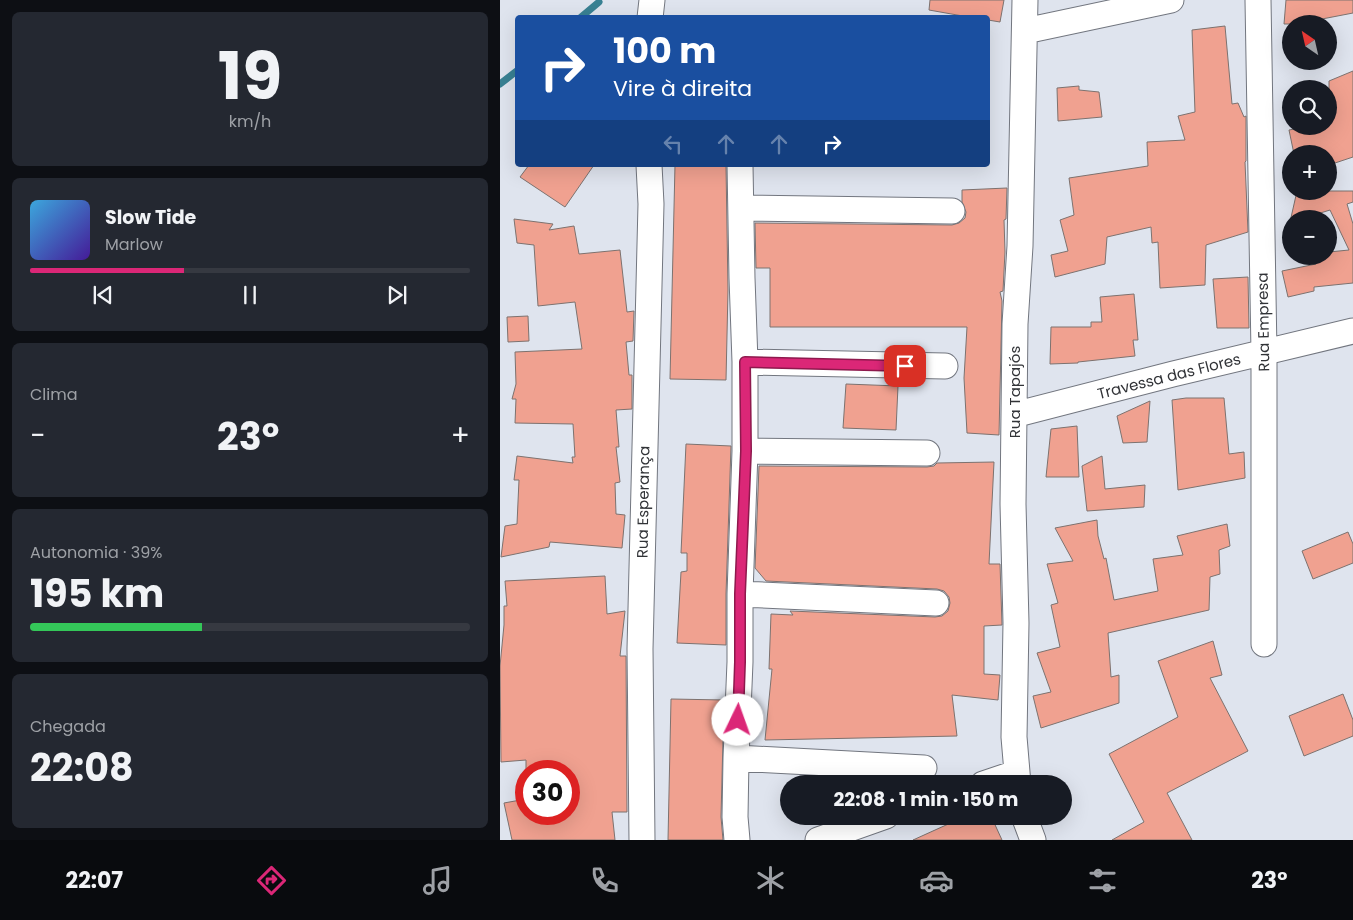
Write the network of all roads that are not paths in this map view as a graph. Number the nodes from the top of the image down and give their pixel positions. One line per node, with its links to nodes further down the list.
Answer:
1 (652, 0): 5 (street)
2 (1025, 0): 6 (street, Rua Tapajós)
3 (1171, 0): 6 (street)
4 (1258, 0): 12 (street, Rua Empresa)
5 (650, 15)
6 (1025, 31): 15 (street, Rua Tapajós)
7 (649, 167): 26 (street, Rua Esperança)
8 (740, 167): 9 (street)
9 (742, 208): 10 (street); 13 (street)
10 (952, 211)
11 (1353, 331): 12 (street, Travessa das Flores)
12 (1264, 353): 15 (street, Travessa das Flores); 20 (street, Rua Empresa)
13 (745, 362): 14 (street); 16 (street)
14 (944, 366)
15 (1014, 415): 23 (street, Rua Tapajós)
16 (746, 451): 17 (street); 18 (street)
17 (927, 453)
18 (740, 594): 19 (street); 21 (street)
19 (936, 603)
20 (1264, 644)
21 (736, 758): 22 (street); 27 (street)
22 (924, 768)
23 (1017, 775)
24 (860, 825): 28 (street)
25 (1027, 825): 29 (street)
26 (642, 840)
27 (738, 840)
28 (818, 840)
29 (1033, 840)

